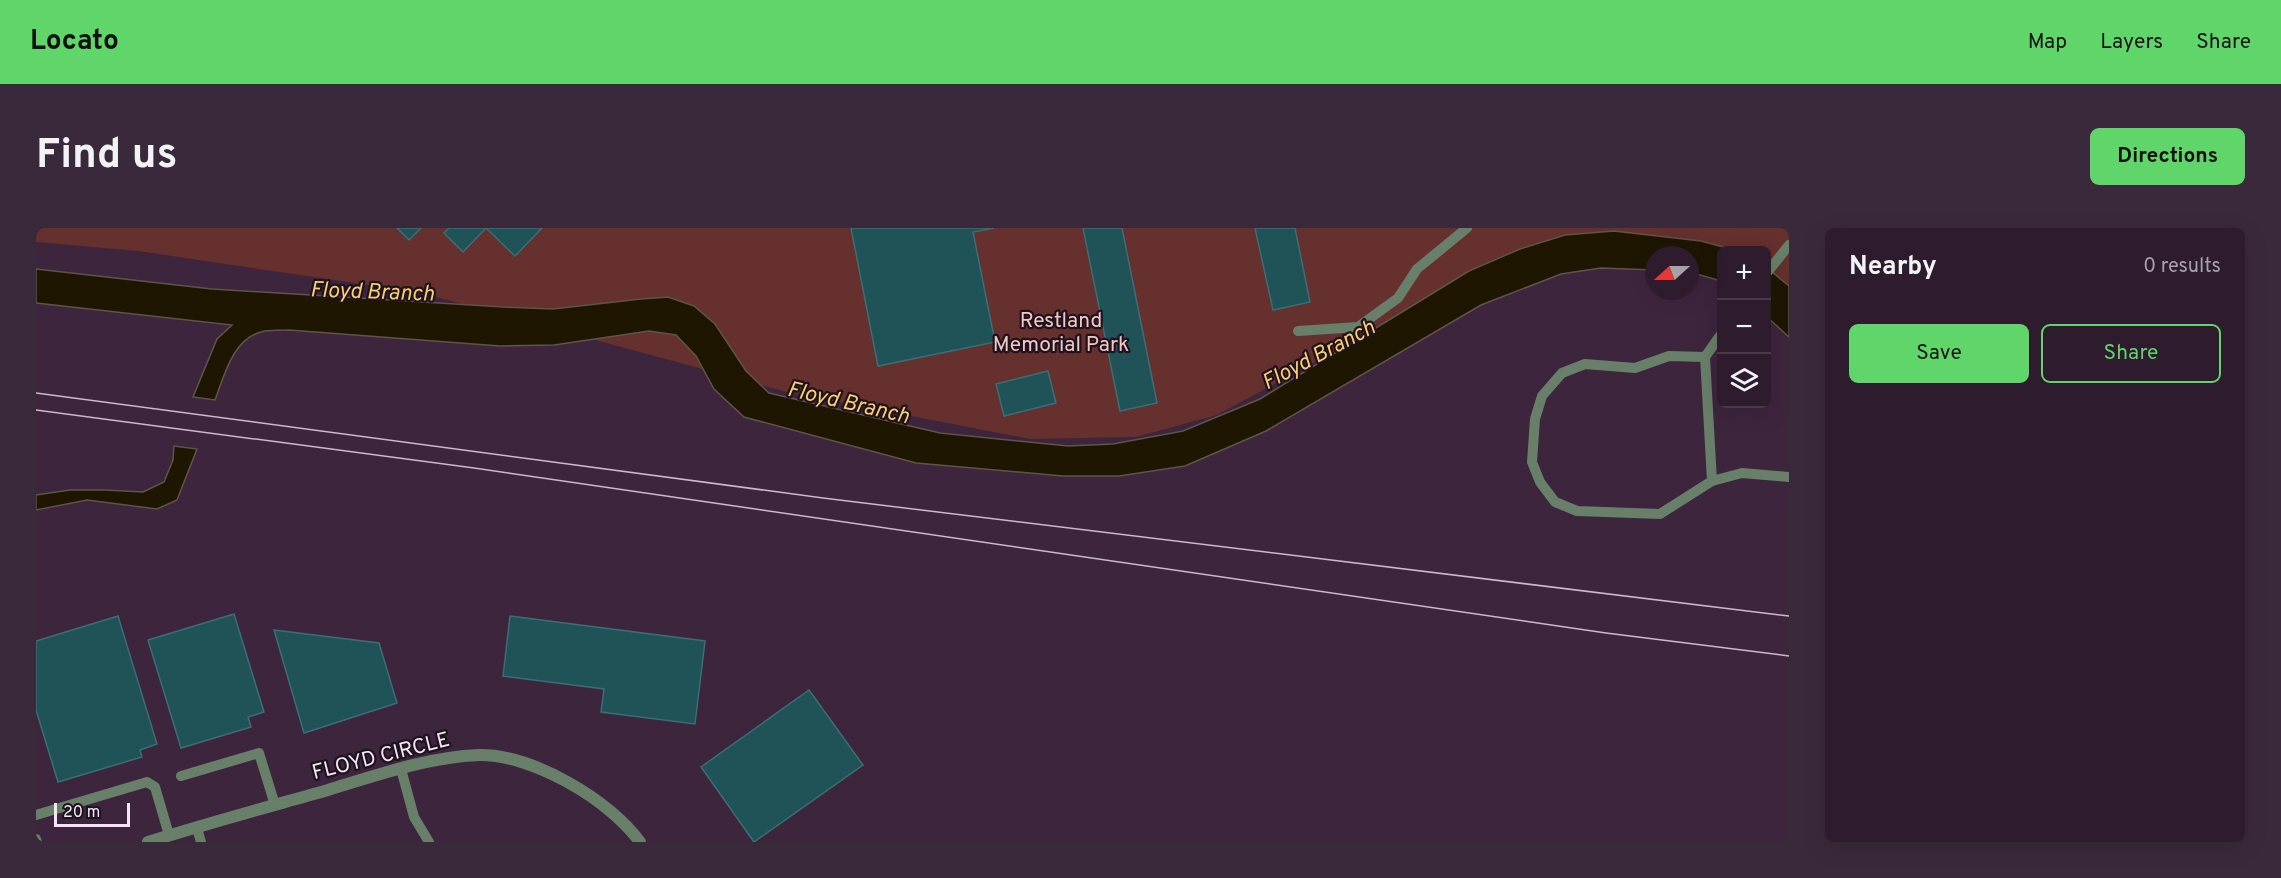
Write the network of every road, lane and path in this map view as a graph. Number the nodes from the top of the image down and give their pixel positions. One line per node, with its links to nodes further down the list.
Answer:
1 (1467, 228): 4 (lane)
2 (1786, 250): 3 (lane)
3 (1771, 269)
4 (1298, 331)
5 (1717, 340): 6 (lane)
6 (1705, 357): 8 (lane); 8 (lane)
7 (1789, 477): 8 (lane)
8 (1712, 481)
9 (400, 769): 11 (street, FLOYD CIRCLE); 17 (lane); 18 (street, FLOYD CIRCLE)
10 (181, 776): 11 (lane)
11 (274, 805): 13 (street, FLOYD CIRCLE)
12 (36, 815): 14 (lane)
13 (197, 828): 14 (street, FLOYD CIRCLE); 16 (lane)
14 (170, 835): 15 (street, FLOYD CIRCLE)
15 (148, 842)
16 (201, 842)
17 (429, 842)
18 (640, 842)

